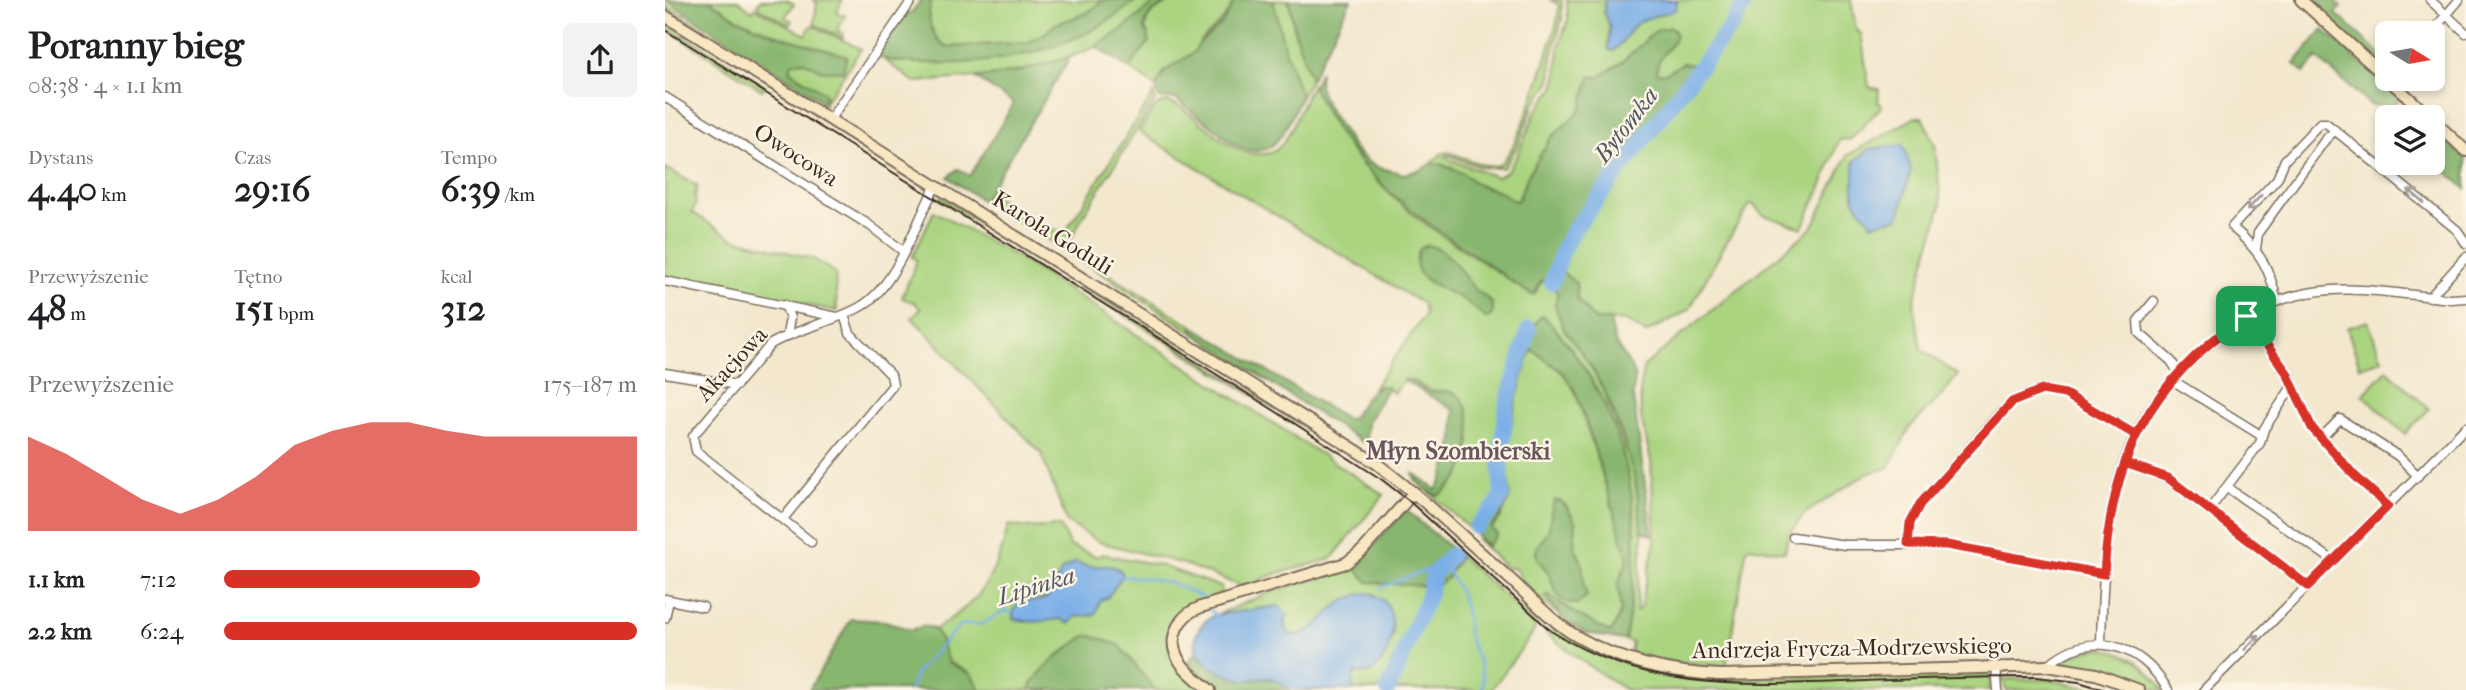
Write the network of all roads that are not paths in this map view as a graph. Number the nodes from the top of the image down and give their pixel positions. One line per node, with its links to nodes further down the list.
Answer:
1 (912, 0): 13 (street)
2 (2301, 0): 9 (main road)
3 (2430, 0): 6 (street)
4 (2459, 0): 6 (street)
5 (665, 16): 13 (main road, Karola Goduli)
6 (2446, 16): 7 (street); 8 (street)
7 (2442, 21)
8 (2466, 33)
9 (2375, 66)
10 (2402, 91): 12 (main road)
11 (665, 97): 20 (street, Owocowa)
12 (2416, 105)
13 (830, 119): 17 (main road, Karola Goduli)
14 (2335, 130): 18 (street, one-way to 14); 19 (street); 19 (street, one-way to 19)
15 (2445, 132): 16 (main road)
16 (2466, 151)
17 (936, 185): 20 (street, Akacjowa); 42 (main road, Karola Goduli)
18 (2466, 243)
19 (2256, 249): 26 (street)
20 (903, 251): 28 (street, Akacjowa)
21 (2466, 257): 23 (street)
22 (665, 281): 27 (street)
23 (2430, 297): 24 (street); 26 (street)
24 (2466, 298)
25 (2154, 301): 32 (street)
26 (2277, 301): 29 (street)
27 (785, 305): 28 (street); 30 (street)
28 (841, 316): 30 (street, Akacjowa); 45 (street)
29 (2246, 316): 32 (street); 34 (street)
30 (787, 335): 33 (street, Akacjowa)
31 (665, 373): 33 (street)
32 (2175, 377): 36 (street); 37 (street)
33 (737, 385): 45 (street, Akacjowa)
34 (2293, 385): 37 (street); 38 (street)
35 (2466, 427): 40 (street)
36 (2136, 435): 39 (street); 48 (street)
37 (2262, 436): 41 (street)
38 (2321, 438): 40 (street); 43 (street)
39 (2125, 463): 44 (street); 50 (street)
40 (2418, 476): 43 (street)
41 (2228, 485): 44 (street); 49 (street)
42 (1414, 492): 56 (main road, Andrzeja Frycza-Modrzewskiego); 58 (main road)
43 (2388, 506): 49 (street)
44 (2209, 510): 51 (street)
45 (783, 519): 47 (street, Akacjowa)
46 (1793, 537): 48 (street)
47 (811, 542)
48 (1908, 544): 50 (street)
49 (2333, 561): 51 (street)
50 (2104, 574): 55 (street)
51 (2308, 586): 62 (street, one-way to 51)
52 (667, 599): 53 (street); 54 (street)
53 (703, 607)
54 (665, 618)
55 (2101, 643): 57 (street); 61 (street)
56 (1996, 666): 57 (main road, Andrzeja Frycza-Modrzewskiego); 59 (street)
57 (2047, 666): 60 (main road, Andrzeja Frycza-Modrzewskiego)
58 (1210, 690)
59 (1998, 690)
60 (2139, 690)
61 (2168, 690)
62 (2204, 690)

